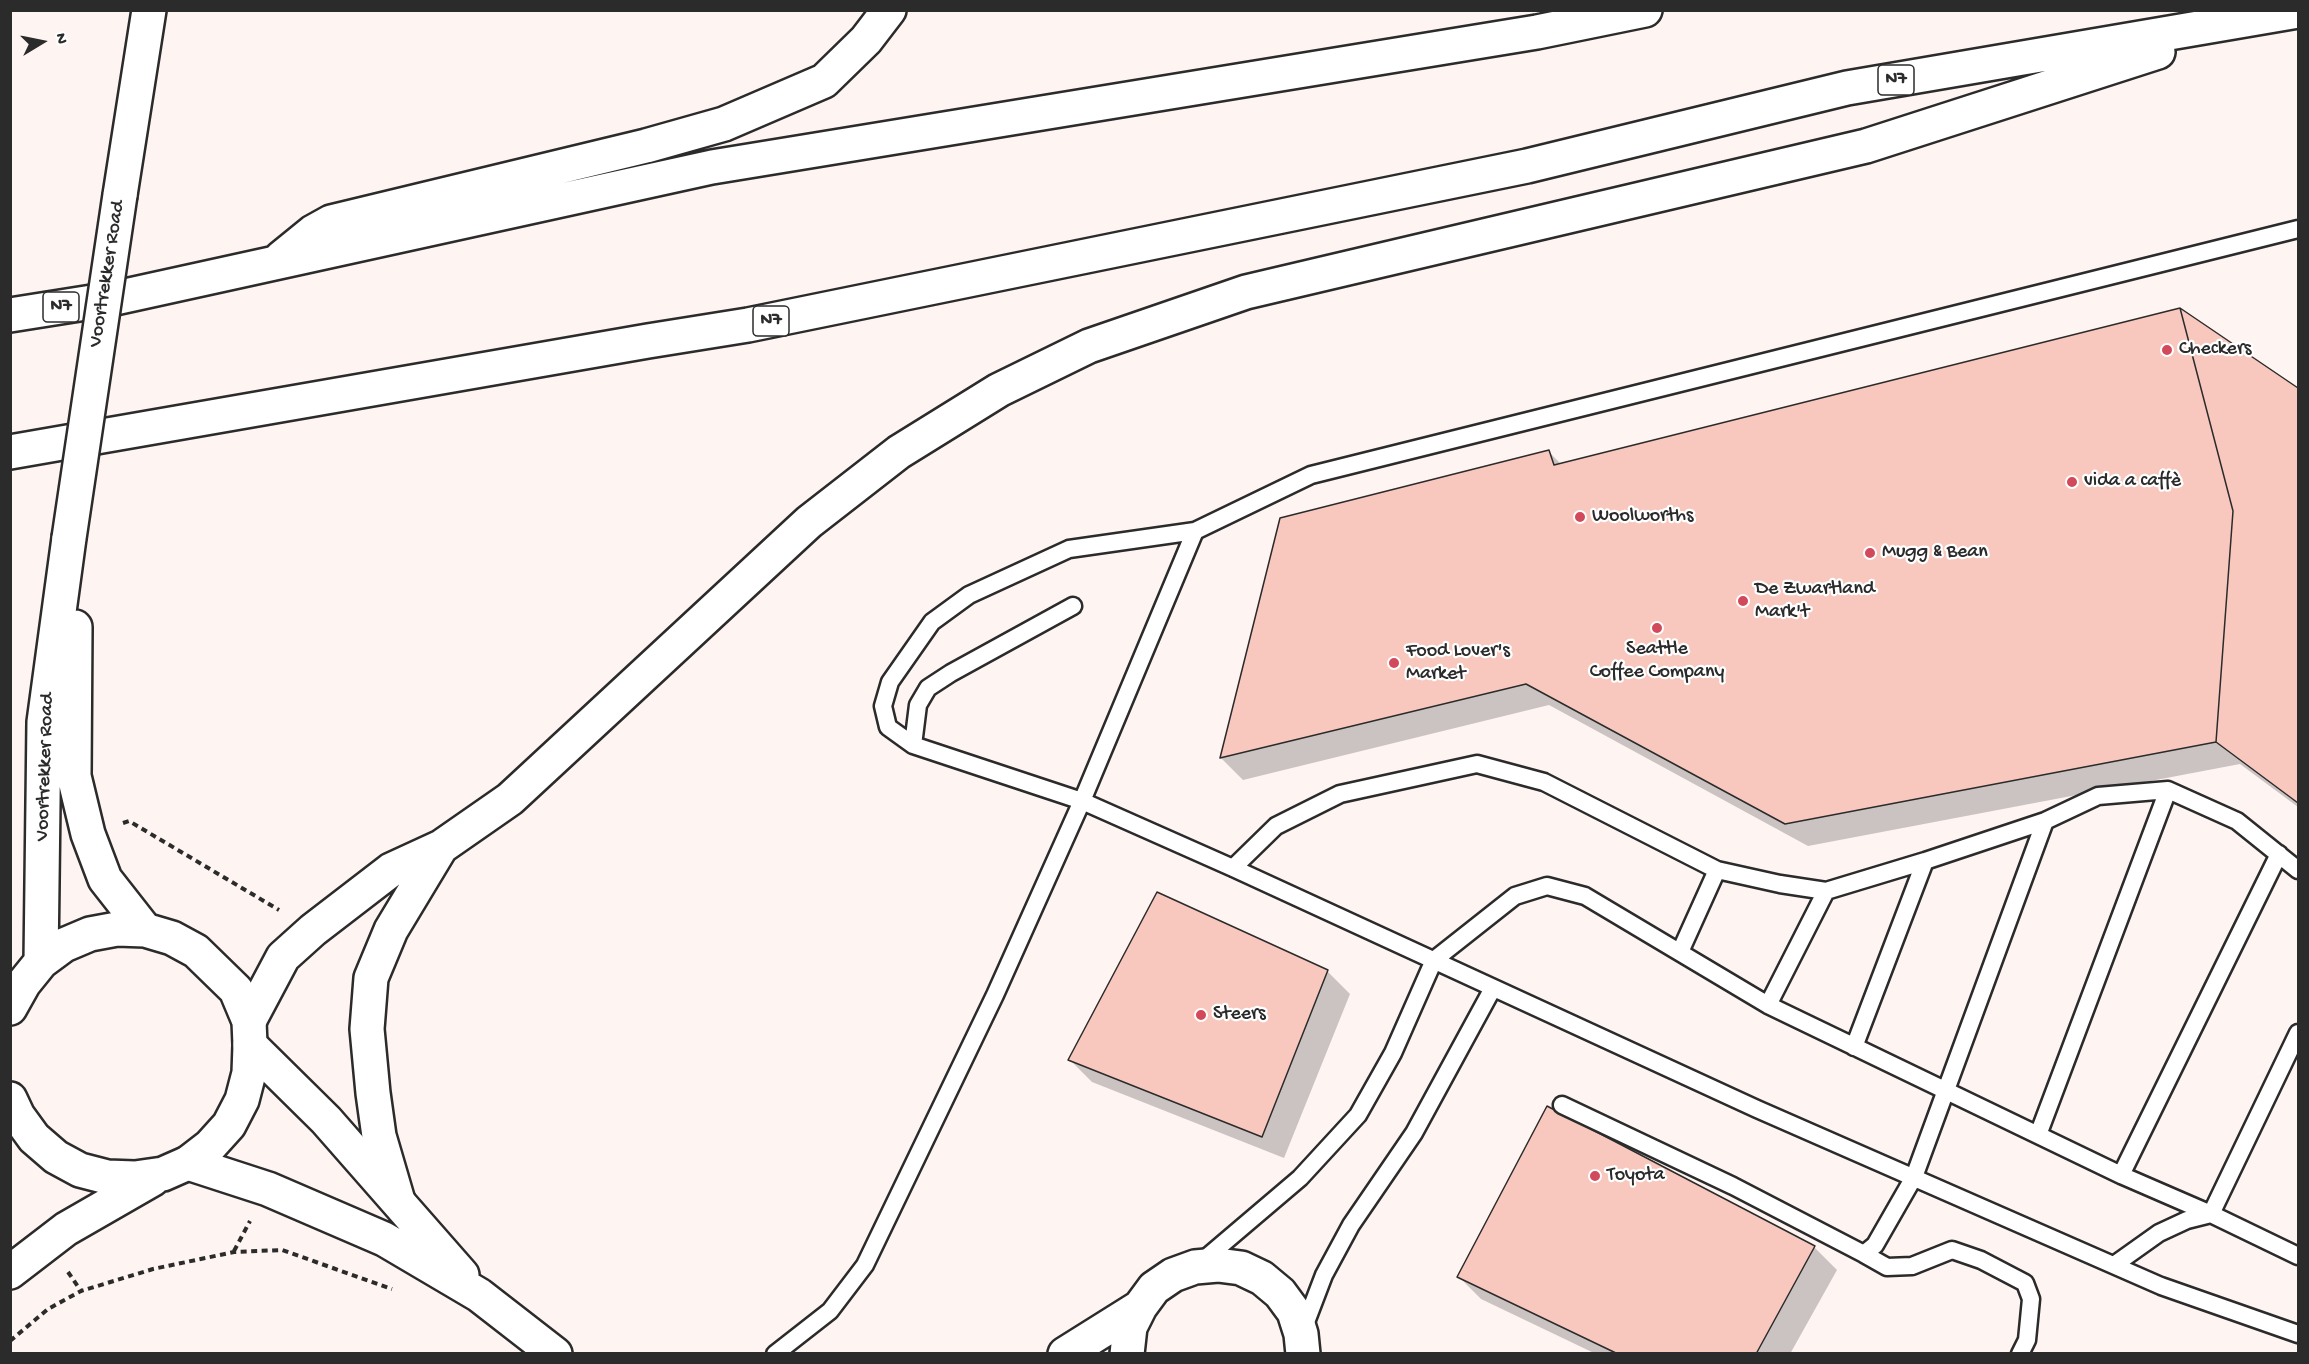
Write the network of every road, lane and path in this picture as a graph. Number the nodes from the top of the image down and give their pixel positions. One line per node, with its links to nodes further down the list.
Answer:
1 (149, 10): 10 (main road, Voortrekker Road, bridge)
2 (889, 10): 6 (main road)
3 (1645, 10): 6 (main road, N7)
4 (2285, 14): 8 (main road, N7); 16 (main road)
5 (2298, 230): 9 (lane)
6 (275, 263): 7 (main road, N7)
7 (10, 315)
8 (10, 452)
9 (1195, 531): 12 (lane); 14 (lane)
10 (69, 538): 23 (main road, Voortrekker Road); 26 (main road, Voortrekker Road)
11 (1073, 606): 12 (lane)
12 (913, 746): 14 (lane)
13 (2168, 790): 15 (lane); 17 (lane); 36 (lane)
14 (1082, 801): 19 (lane); 54 (lane)
15 (2045, 821): 18 (lane); 33 (lane)
16 (441, 847): 30 (main road); 40 (main road)
17 (2279, 854): 21 (lane); 38 (lane)
18 (1925, 861): 22 (lane); 32 (lane)
19 (1233, 868): 20 (lane); 25 (lane)
20 (1716, 870): 22 (lane); 24 (lane)
21 (2298, 870)
22 (1826, 891): 28 (lane)
23 (145, 930): 26 (main road); 30 (main road)
24 (1680, 952): 25 (lane); 28 (lane)
25 (1434, 960): 27 (lane); 45 (lane)
26 (41, 962): 29 (main road)
27 (1493, 988): 39 (lane); 52 (lane)
28 (1768, 1005): 32 (lane)
29 (10, 1008)
30 (249, 1033): 37 (main road); 40 (main road)
31 (2298, 1033): 41 (lane)
32 (1854, 1047): 33 (lane)
33 (1945, 1091): 36 (lane); 39 (lane)
34 (1563, 1105): 42 (lane)
35 (13, 1118): 37 (main road)
36 (2038, 1135): 38 (lane)
37 (175, 1168): 46 (main road); 48 (main road)
38 (2121, 1175): 41 (lane)
39 (1914, 1177): 42 (lane); 44 (lane)
40 (398, 1201): 48 (main road)
41 (2211, 1214): 43 (lane); 44 (lane)
42 (1864, 1254): 57 (lane)
43 (2298, 1256)
44 (2114, 1265): 50 (lane)
45 (1195, 1267): 49 (main road); 52 (main road)
46 (10, 1272)
47 (396, 1291): 51 (path)
48 (479, 1295): 53 (main road)
49 (1140, 1307): 55 (main road); 56 (main road)
50 (2298, 1334)
51 (10, 1341)
52 (1302, 1344)
53 (555, 1353)
54 (775, 1353)
55 (1065, 1353)
56 (1127, 1353)
57 (2020, 1353)

